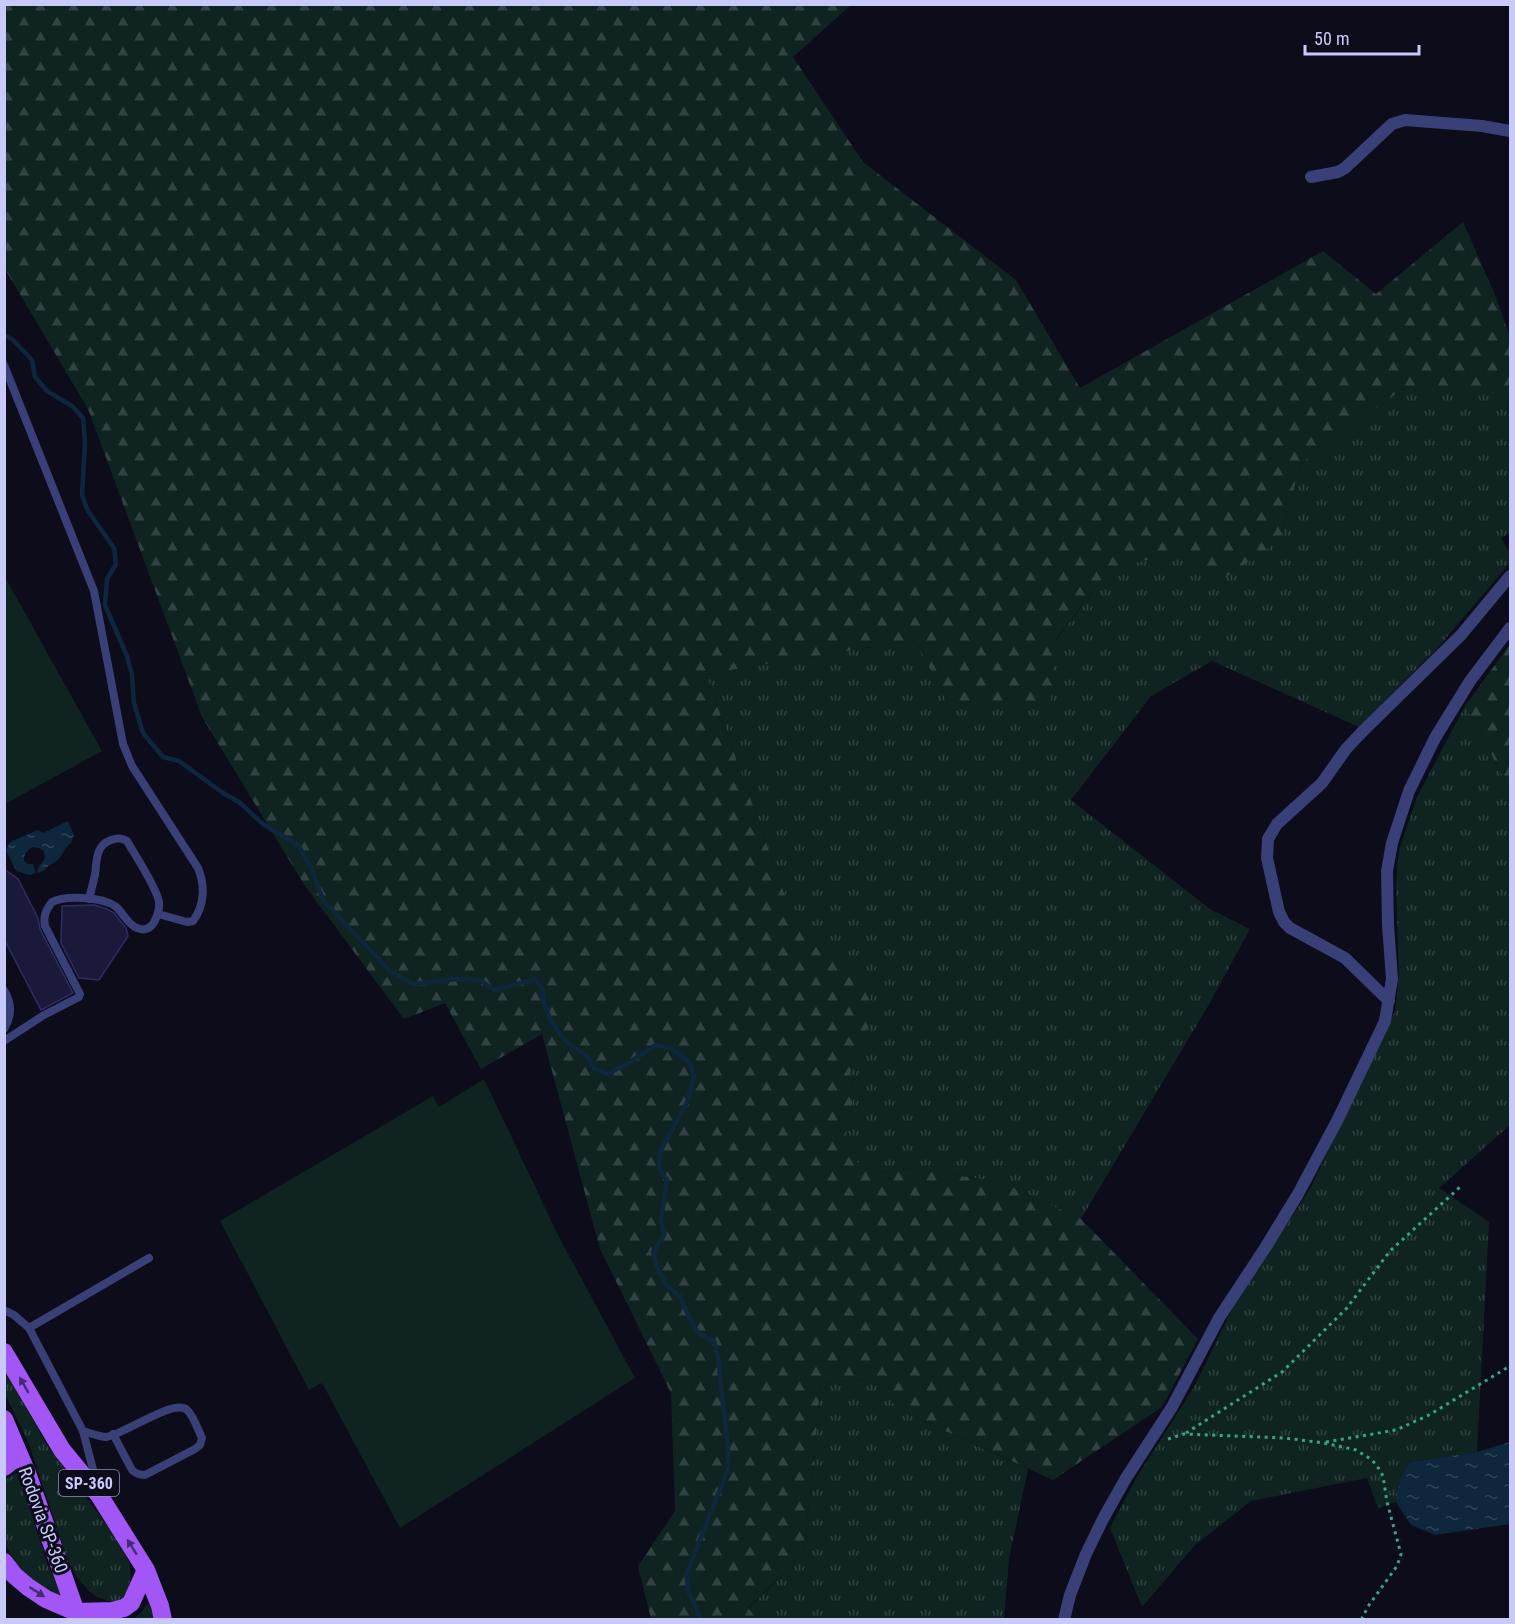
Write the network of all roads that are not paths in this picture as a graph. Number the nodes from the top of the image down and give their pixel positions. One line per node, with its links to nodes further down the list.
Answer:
1 (1510, 131): 2 (street)
2 (1311, 177)
3 (4, 365): 7 (lane)
4 (1510, 576): 9 (street)
5 (1510, 628): 9 (street)
6 (89, 899): 7 (lane); 7 (lane); 11 (lane)
7 (158, 914)
8 (4, 990): 10 (lane)
9 (1389, 1001): 26 (street)
10 (4, 1029)
11 (4, 1041)
12 (149, 1258): 14 (lane)
13 (4, 1310): 14 (lane)
14 (29, 1328): 17 (lane)
15 (4, 1352): 21 (main road, SP-360, one-way to 15)
16 (4, 1419): 19 (main road, Rodovia SP-360 / SP-360)
17 (83, 1431): 18 (lane); 21 (lane)
18 (113, 1434): 18 (lane)
19 (14, 1443): 20 (main road); 24 (main road, Rodovia SP-360 / SP-360)
20 (4, 1467)
21 (99, 1496): 23 (main road, SP-360, one-way to 21)
22 (4, 1562): 24 (main road, one-way to 24)
23 (146, 1570): 24 (main road); 25 (main road, SP-360)
24 (80, 1616)
25 (163, 1620)
26 (1064, 1620)

